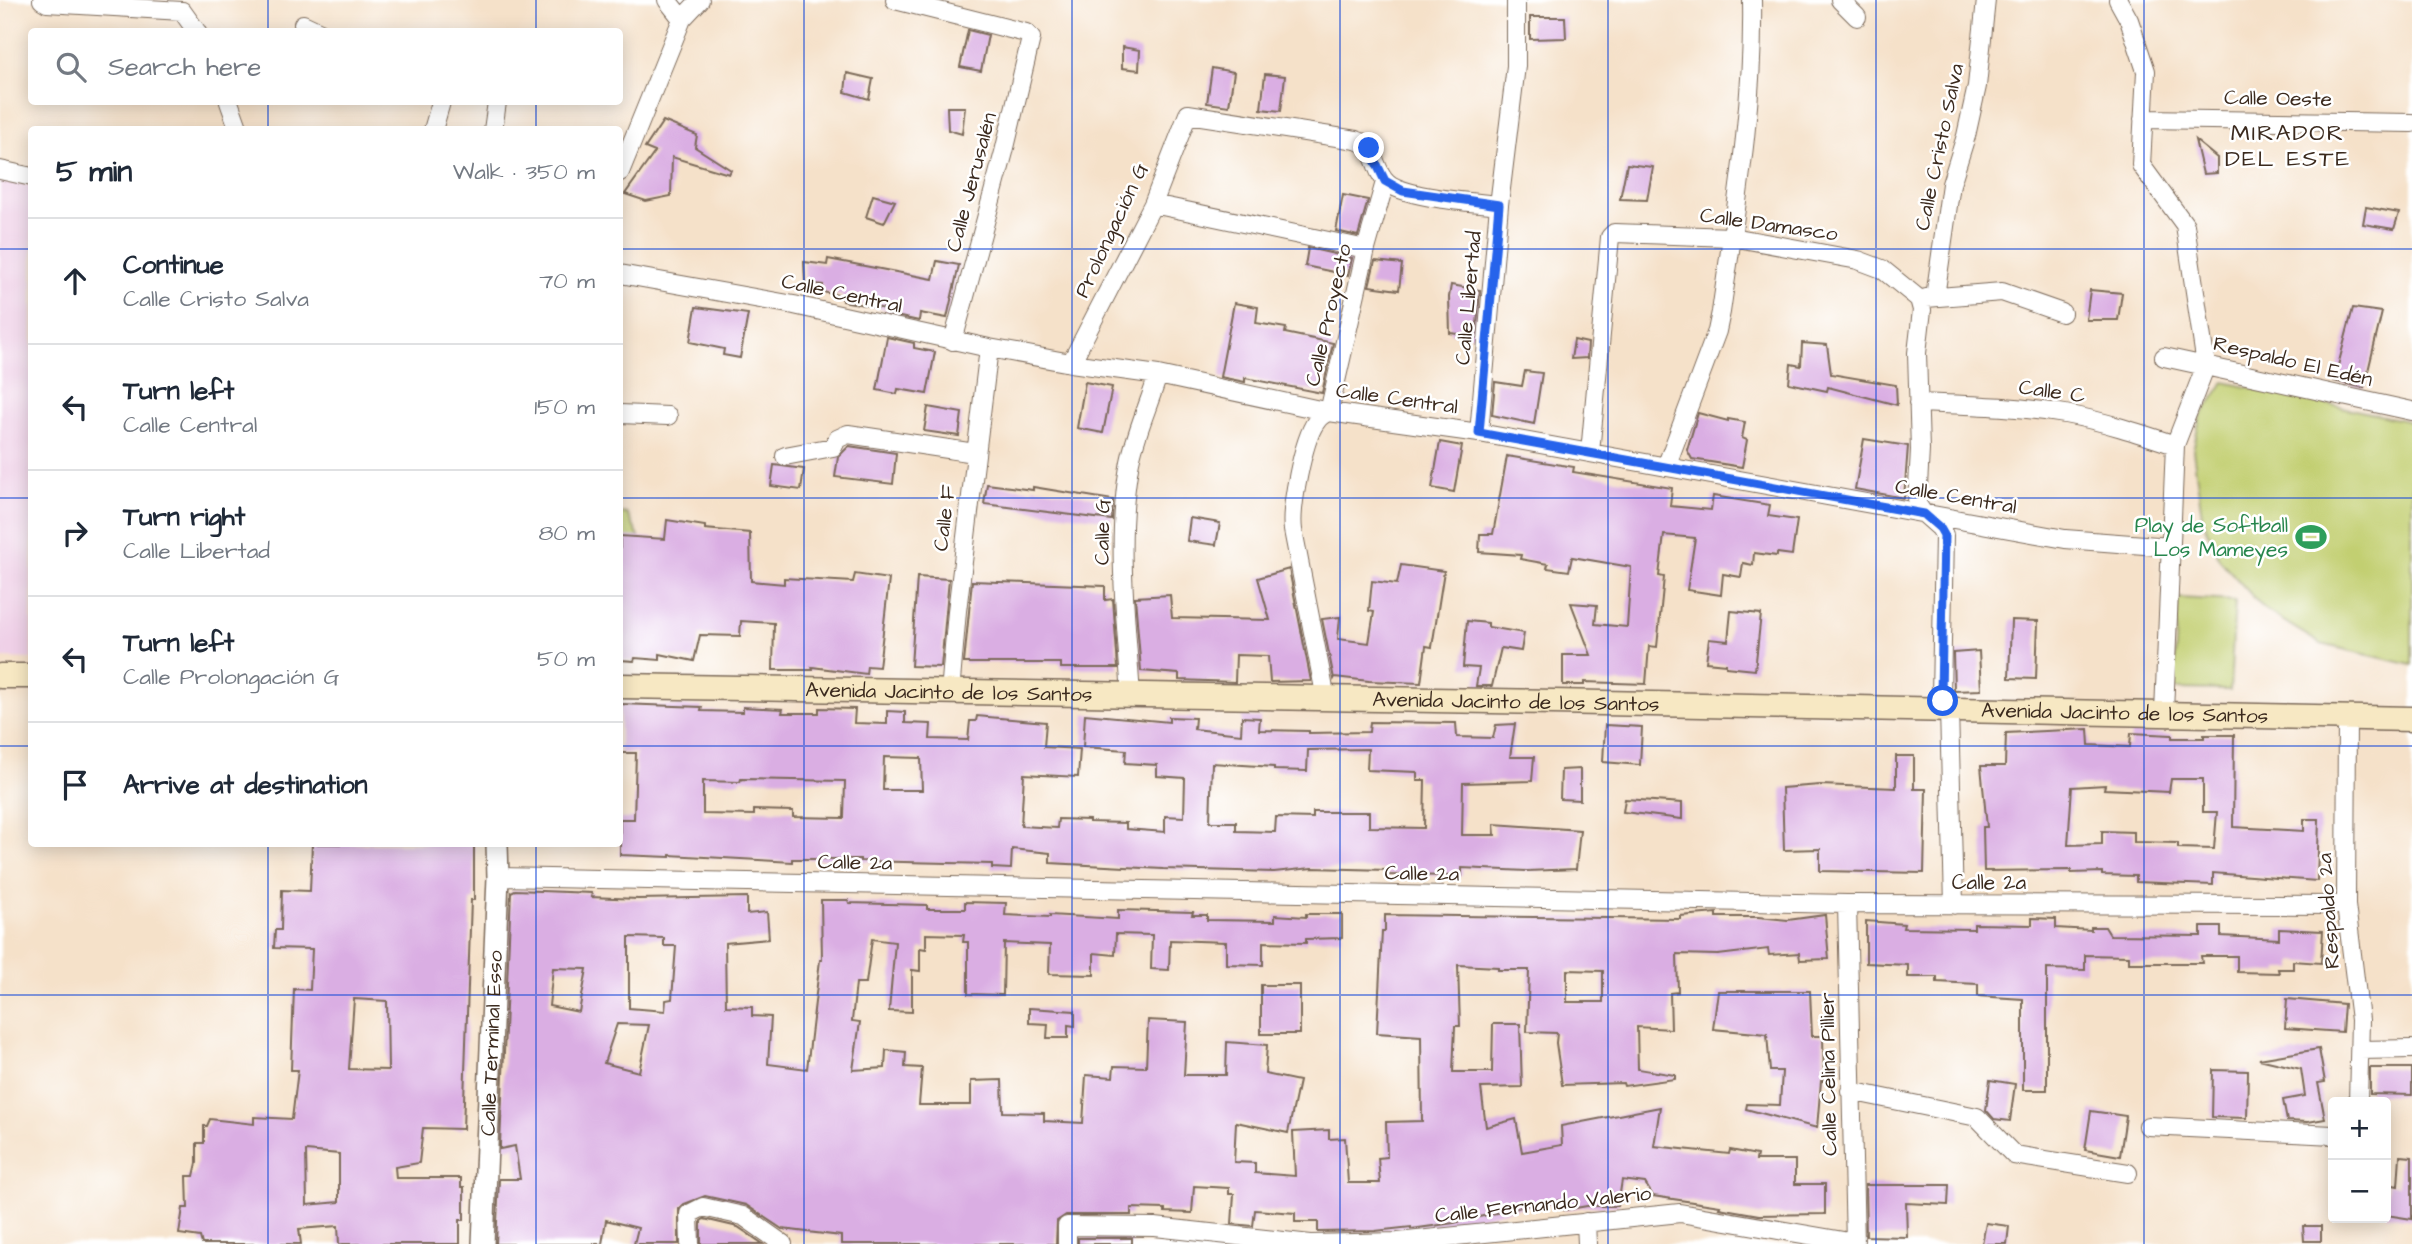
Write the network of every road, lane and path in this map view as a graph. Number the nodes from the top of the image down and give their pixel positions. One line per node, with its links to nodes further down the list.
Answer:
1 (42, 0): 10 (street)
2 (667, 0): 12 (street)
3 (700, 0): 12 (street)
4 (895, 0): 33 (street, Calle Jerusalén)
5 (1517, 0): 27 (street, Calle Libertad)
6 (1752, 0): 28 (street)
7 (1840, 0): 11 (street)
8 (1986, 0): 31 (street, Calle Cristo Salva)
9 (2118, 0): 17 (street)
10 (180, 5): 13 (street)
11 (1857, 17)
12 (682, 19): 22 (street)
13 (194, 28)
14 (230, 105): 19 (street)
15 (440, 105): 20 (street)
16 (497, 105): 21 (street)
17 (2143, 119): 18 (street, Calle Oeste); 37 (street)
18 (2412, 123)
19 (238, 126)
20 (434, 126)
21 (494, 126)
22 (623, 165)
23 (0, 170): 24 (street)
24 (28, 176)
25 (1385, 181): 26 (street, Prolongación G); 27 (street); 29 (street, Calle Proyecto)
26 (1153, 204): 29 (street); 36 (street, Prolongación G)
27 (1499, 205): 44 (street, Calle Libertad)
28 (1732, 237): 31 (street, Calle Damasco); 47 (street, Calle Damasco); 49 (street)
29 (1366, 249): 41 (street, Calle Proyecto)
30 (623, 275): 33 (street, Calle Central)
31 (1927, 298): 32 (street); 39 (street, Calle Cristo Salva)
32 (2062, 313)
33 (953, 341): 34 (street, Calle Central)
34 (989, 348): 36 (street, Calle Central); 46 (street, Calle F)
35 (2164, 357): 37 (street, Respaldo El Edén)
36 (1071, 363): 38 (street, Calle Central)
37 (2206, 365): 40 (street, Respaldo El Edén); 45 (street)
38 (1158, 375): 41 (street, Calle Central); 56 (street, Calle G)
39 (1918, 404): 45 (street, Calle C); 50 (street, Calle Cristo Salva)
40 (2412, 411)
41 (1329, 412): 44 (street, Calle Central); 57 (street, Calle Proyecto)
42 (623, 414): 43 (street)
43 (668, 416)
44 (1479, 433): 47 (street, Calle Central)
45 (2175, 444): 51 (street)
46 (975, 453): 48 (street); 55 (street, Calle F)
47 (1590, 453): 49 (street, Calle Central)
48 (785, 456)
49 (1666, 467): 50 (street, Calle Central)
50 (1924, 514): 51 (street, Calle Central); 58 (street, Calle Cristo Salva)
51 (2171, 547): 59 (street)
52 (0, 676): 53 (main road)
53 (28, 676)
54 (623, 686): 55 (main road, Avenida Jacinto de los Santos)
55 (950, 693): 56 (main road, Avenida Jacinto de los Santos)
56 (1131, 696): 57 (main road, Avenida Jacinto de los Santos)
57 (1326, 699): 58 (main road, Avenida Jacinto de los Santos)
58 (1949, 709): 59 (main road, Avenida Jacinto de los Santos); 65 (street, Calle Cristo Salva)
59 (2164, 712): 60 (main road, Avenida Jacinto de los Santos)
60 (2347, 718): 61 (main road, Avenida Jacinto de los Santos); 66 (street, Respaldo 2a)
61 (2412, 719)
62 (497, 847): 63 (street, Calle Terminal Esso)
63 (498, 877): 64 (street, Calle 2a); 75 (street, Calle Terminal Esso)
64 (1847, 904): 65 (street, Calle 2a); 69 (street, Calle Celina Pillier)
65 (1954, 905): 66 (street, Calle 2a)
66 (2346, 905): 68 (street, Respaldo 2a)
67 (2412, 1049): 68 (street)
68 (2360, 1050): 70 (street, Respaldo 2a)
69 (1850, 1091): 73 (street); 80 (street, Calle Celina Pillier)
70 (2358, 1097)
71 (2148, 1126): 72 (street)
72 (2328, 1135)
73 (2128, 1173)
74 (1586, 1222): 78 (street, Calle Fernando Valerio); 79 (street); 80 (street, Calle Fernando Valerio)
75 (483, 1244)
76 (690, 1244): 77 (street)
77 (783, 1244)
78 (1067, 1244)
79 (1587, 1244)
80 (1855, 1244)

